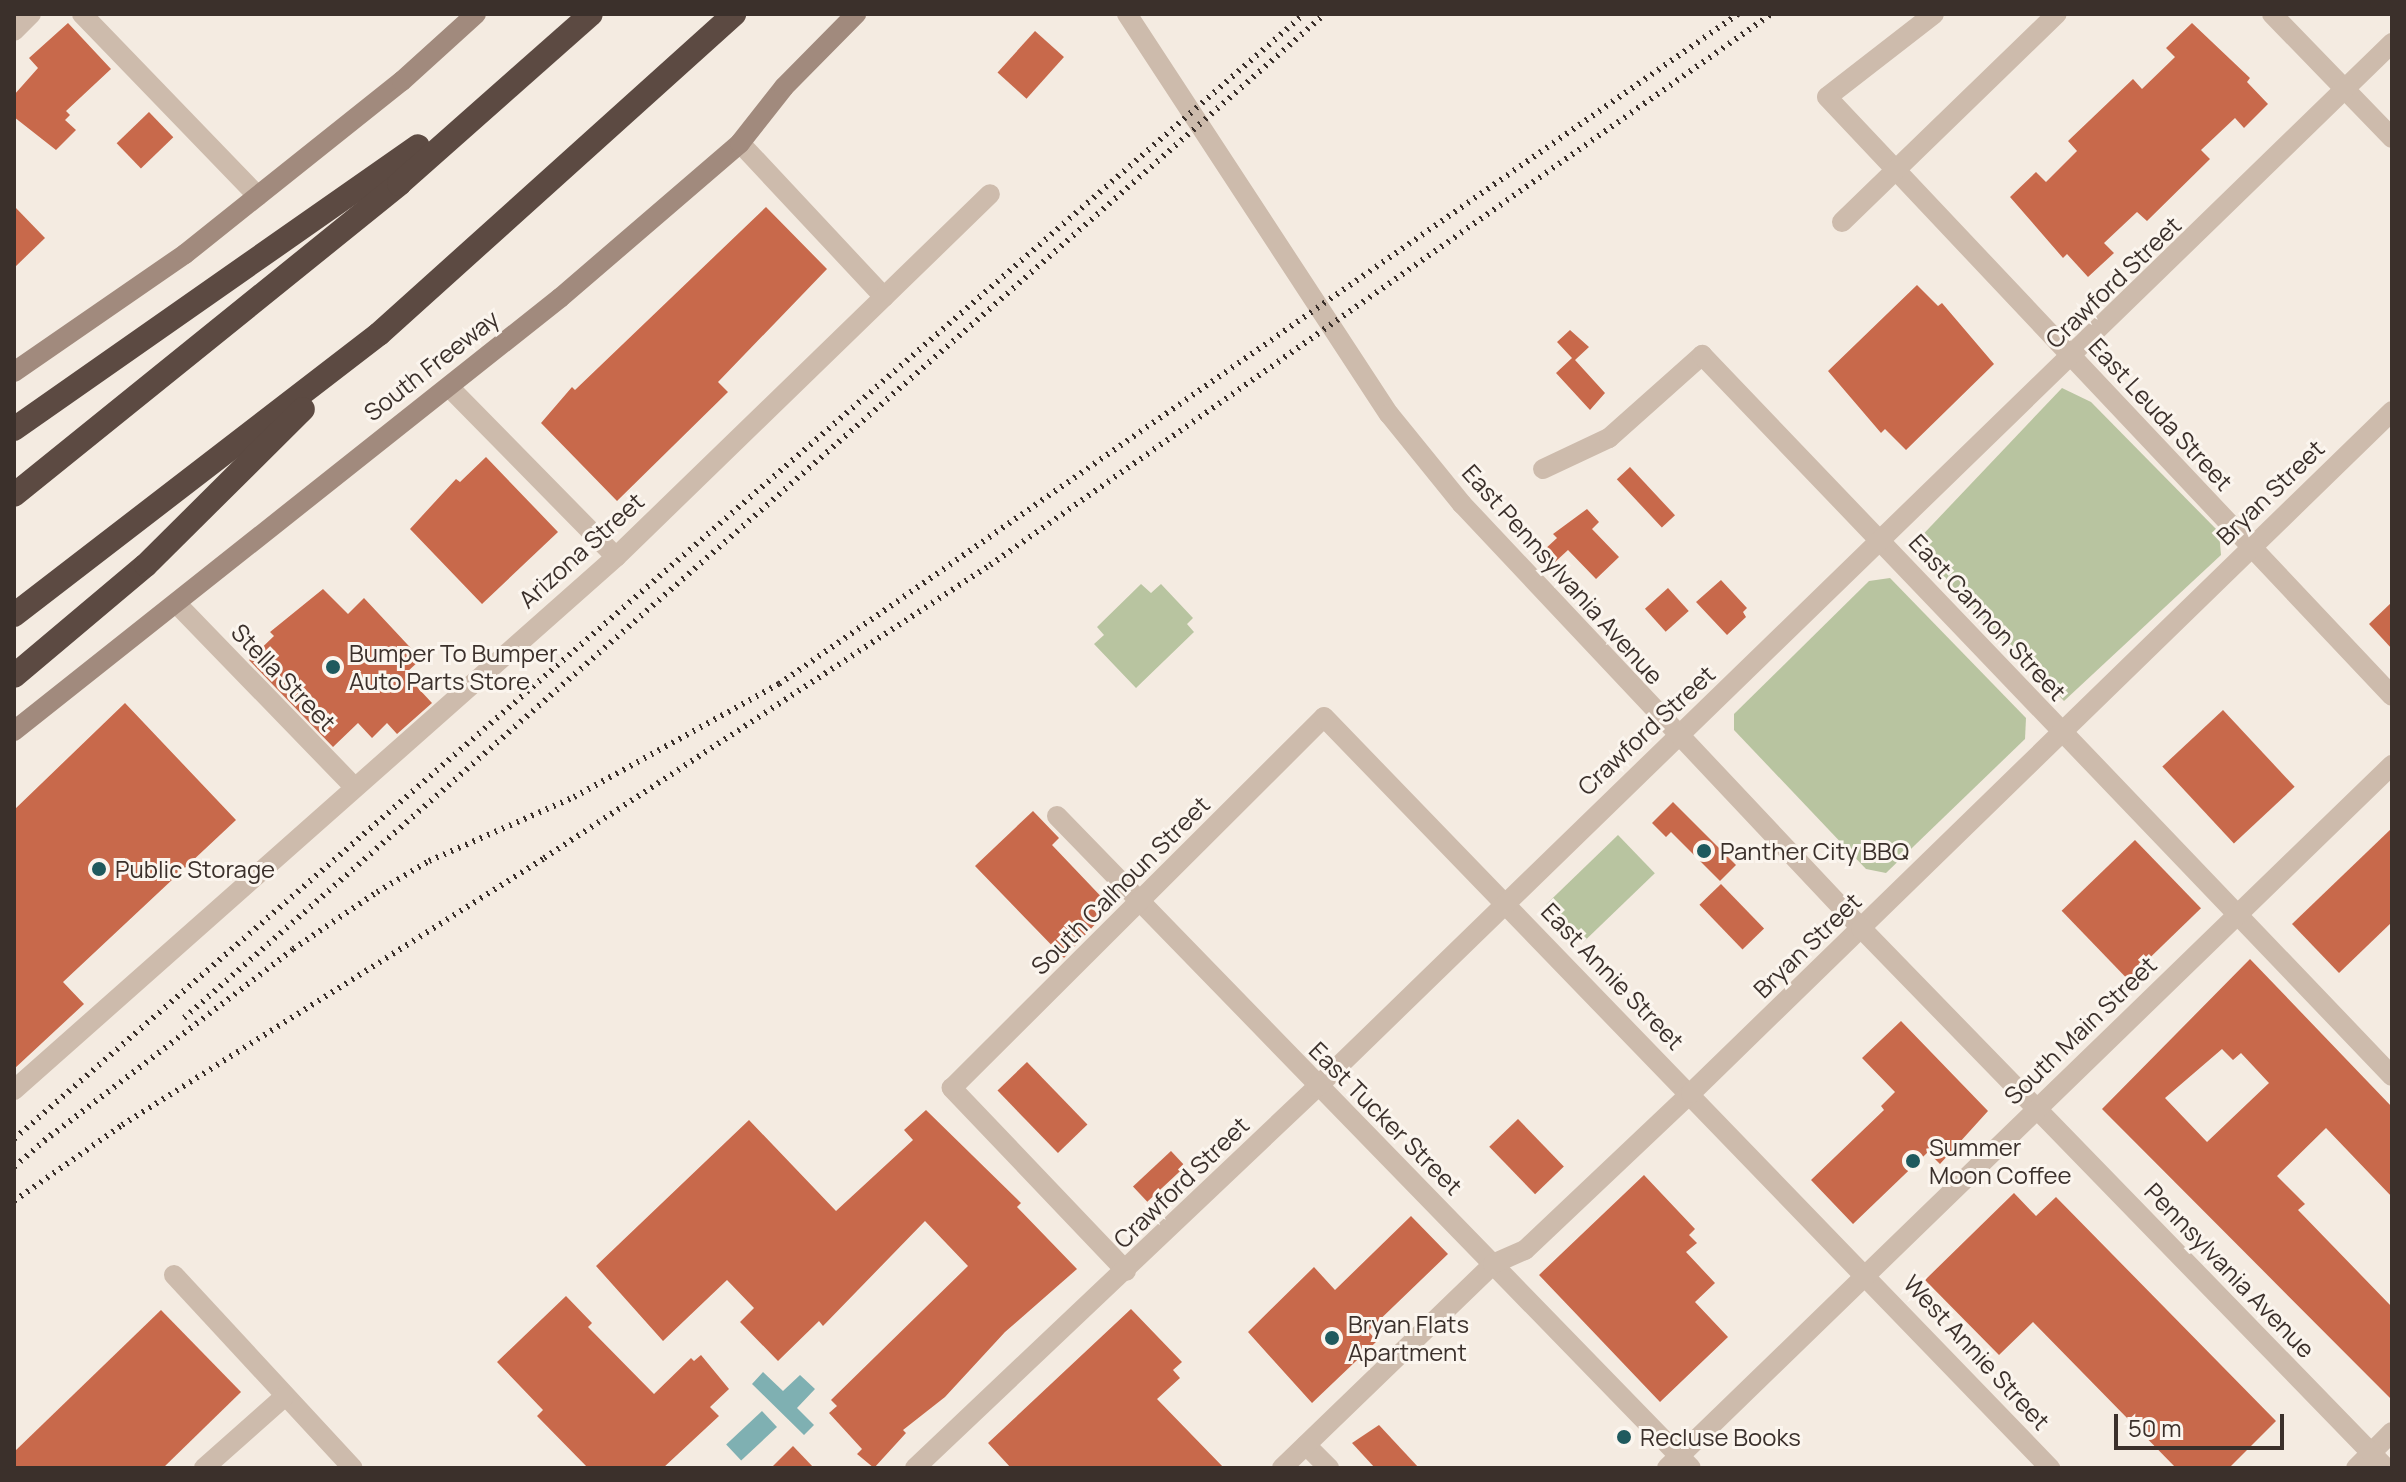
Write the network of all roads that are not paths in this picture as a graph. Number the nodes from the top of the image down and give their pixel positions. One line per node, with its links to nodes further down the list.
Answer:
1 (31, 14): 12 (street)
2 (82, 14): 19 (street)
3 (476, 14): 19 (main road)
4 (582, 14): 28 (highway)
5 (591, 14): 27 (highway)
6 (734, 14): 22 (highway)
7 (856, 14): 16 (main road, South Freeway)
8 (1127, 14): 42 (street, East Pennsylvania Avenue)
9 (1934, 14): 17 (street, East Leuda Street)
10 (2057, 14): 17 (street)
11 (2272, 14): 14 (street)
12 (14, 31)
13 (2392, 43): 14 (street, Crawford Street)
14 (2346, 90): 15 (street); 23 (street, Crawford Street)
15 (2392, 138)
16 (740, 143): 21 (street); 25 (main road, South Freeway)
17 (1894, 170): 20 (street); 23 (street, East Leuda Street)
18 (990, 194): 21 (street, Arizona Street)
19 (258, 196): 24 (main road)
20 (1842, 222)
21 (884, 297): 34 (street, Arizona Street)
22 (379, 334): 36 (highway); 37 (highway)
23 (2072, 358): 32 (street, Crawford Street); 33 (street, East Leuda Street)
24 (14, 372)
25 (449, 387): 34 (street); 35 (main road, South Freeway)
26 (2392, 411): 33 (street, Bryan Street)
27 (114, 419): 30 (highway); 31 (highway)
28 (14, 429)
29 (1543, 469): 32 (street, East Cannon Street)
30 (14, 487)
31 (14, 495)
32 (1881, 543): 41 (street, East Cannon Street); 42 (street, Crawford Street)
33 (2251, 546): 38 (street, East Leuda Street); 41 (street, Bryan Street)
34 (616, 557): 44 (street, Arizona Street)
35 (176, 603): 40 (main road, South Freeway); 44 (street, Stella Street)
36 (14, 615)
37 (14, 676)
38 (2392, 696)
39 (1324, 717): 46 (street, East Annie Street); 47 (street, South Calhoun Street)
40 (14, 731)
41 (2060, 731): 48 (street, East Cannon Street); 49 (street, Bryan Street)
42 (1678, 736): 46 (street, Crawford Street); 49 (street, East Pennsylvania Avenue)
43 (2392, 765): 48 (street, South Main Street)
44 (354, 787): 52 (street, Arizona Street)
45 (1057, 816): 47 (street, East Tucker Street)
46 (1503, 901): 51 (street, Crawford Street); 53 (street, East Annie Street)
47 (1141, 903): 51 (street, East Tucker Street); 56 (street, South Calhoun Street)
48 (2236, 915): 50 (street, East Cannon Street); 54 (street, South Main Street)
49 (1861, 928): 53 (street, Bryan Street); 54 (street, East Pennsylvania Avenue)
50 (2392, 1076)
51 (1317, 1087): 55 (street, East Tucker Street); 56 (street, Crawford Street)
52 (14, 1090)
53 (1691, 1093): 55 (street, Bryan Street); 57 (street, East Annie Street)
54 (2036, 1108): 57 (street, South Main Street); 62 (street, Pennsylvania Avenue)
55 (1493, 1264): 61 (street, Bryan Street); 63 (street, East Tucker Street)
56 (1126, 1271): 66 (street, Crawford Street)
57 (1866, 1272): 63 (street, South Main Street); 69 (street, West Annie Street)
58 (174, 1275): 59 (street)
59 (284, 1397): 64 (street); 65 (street)
60 (2392, 1432): 62 (street)
61 (1306, 1445): 67 (street, Bryan Street); 68 (street)
62 (2371, 1452): 70 (street); 71 (street, Pennsylvania Avenue)
63 (1679, 1464)
64 (204, 1468)
65 (353, 1468)
66 (915, 1468)
67 (1282, 1468)
68 (1329, 1468)
69 (2050, 1468)
70 (2356, 1468)
71 (2386, 1468)

